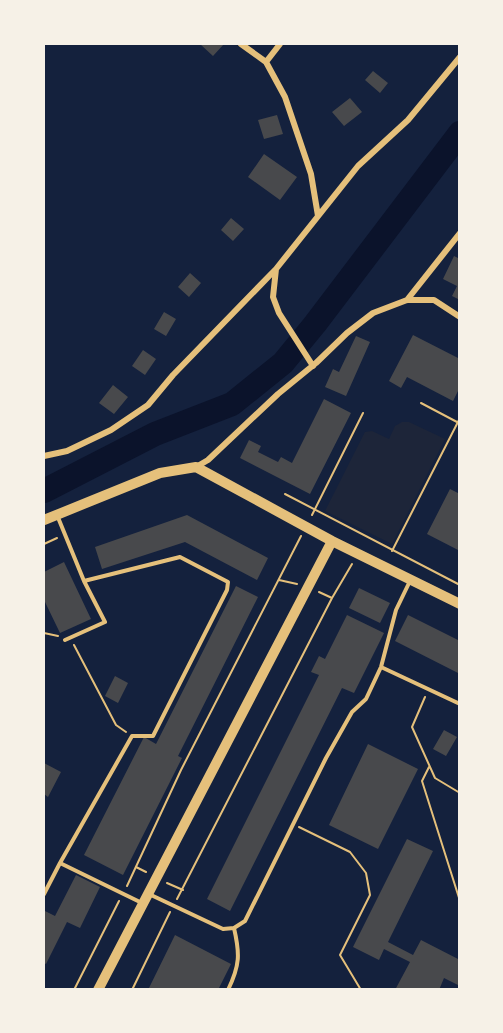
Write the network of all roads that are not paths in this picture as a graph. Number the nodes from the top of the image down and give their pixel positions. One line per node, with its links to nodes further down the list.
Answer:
1 (241, 44): 4 (street)
2 (280, 44): 4 (street)
3 (459, 57): 5 (street)
4 (266, 62): 5 (street)
5 (318, 216): 7 (street)
6 (459, 236): 8 (street)
7 (276, 269): 10 (street); 11 (street)
8 (407, 300): 9 (street); 10 (street)
9 (459, 317)
10 (313, 366): 12 (street)
11 (44, 456)
12 (196, 467): 13 (street); 15 (street)
13 (57, 515): 14 (street); 17 (lane)
14 (44, 520)
15 (332, 541): 16 (street); 23 (street)
16 (410, 580): 18 (street); 20 (lane)
17 (84, 581): 19 (lane); 22 (lane)
18 (459, 604)
19 (67, 639)
20 (381, 667): 21 (lane); 26 (lane)
21 (459, 704)
22 (60, 864): 24 (lane); 25 (lane)
23 (148, 893): 25 (street); 26 (lane)
24 (44, 894)
25 (142, 903): 27 (street)
26 (234, 928): 28 (lane)
27 (98, 990)
28 (228, 990)

